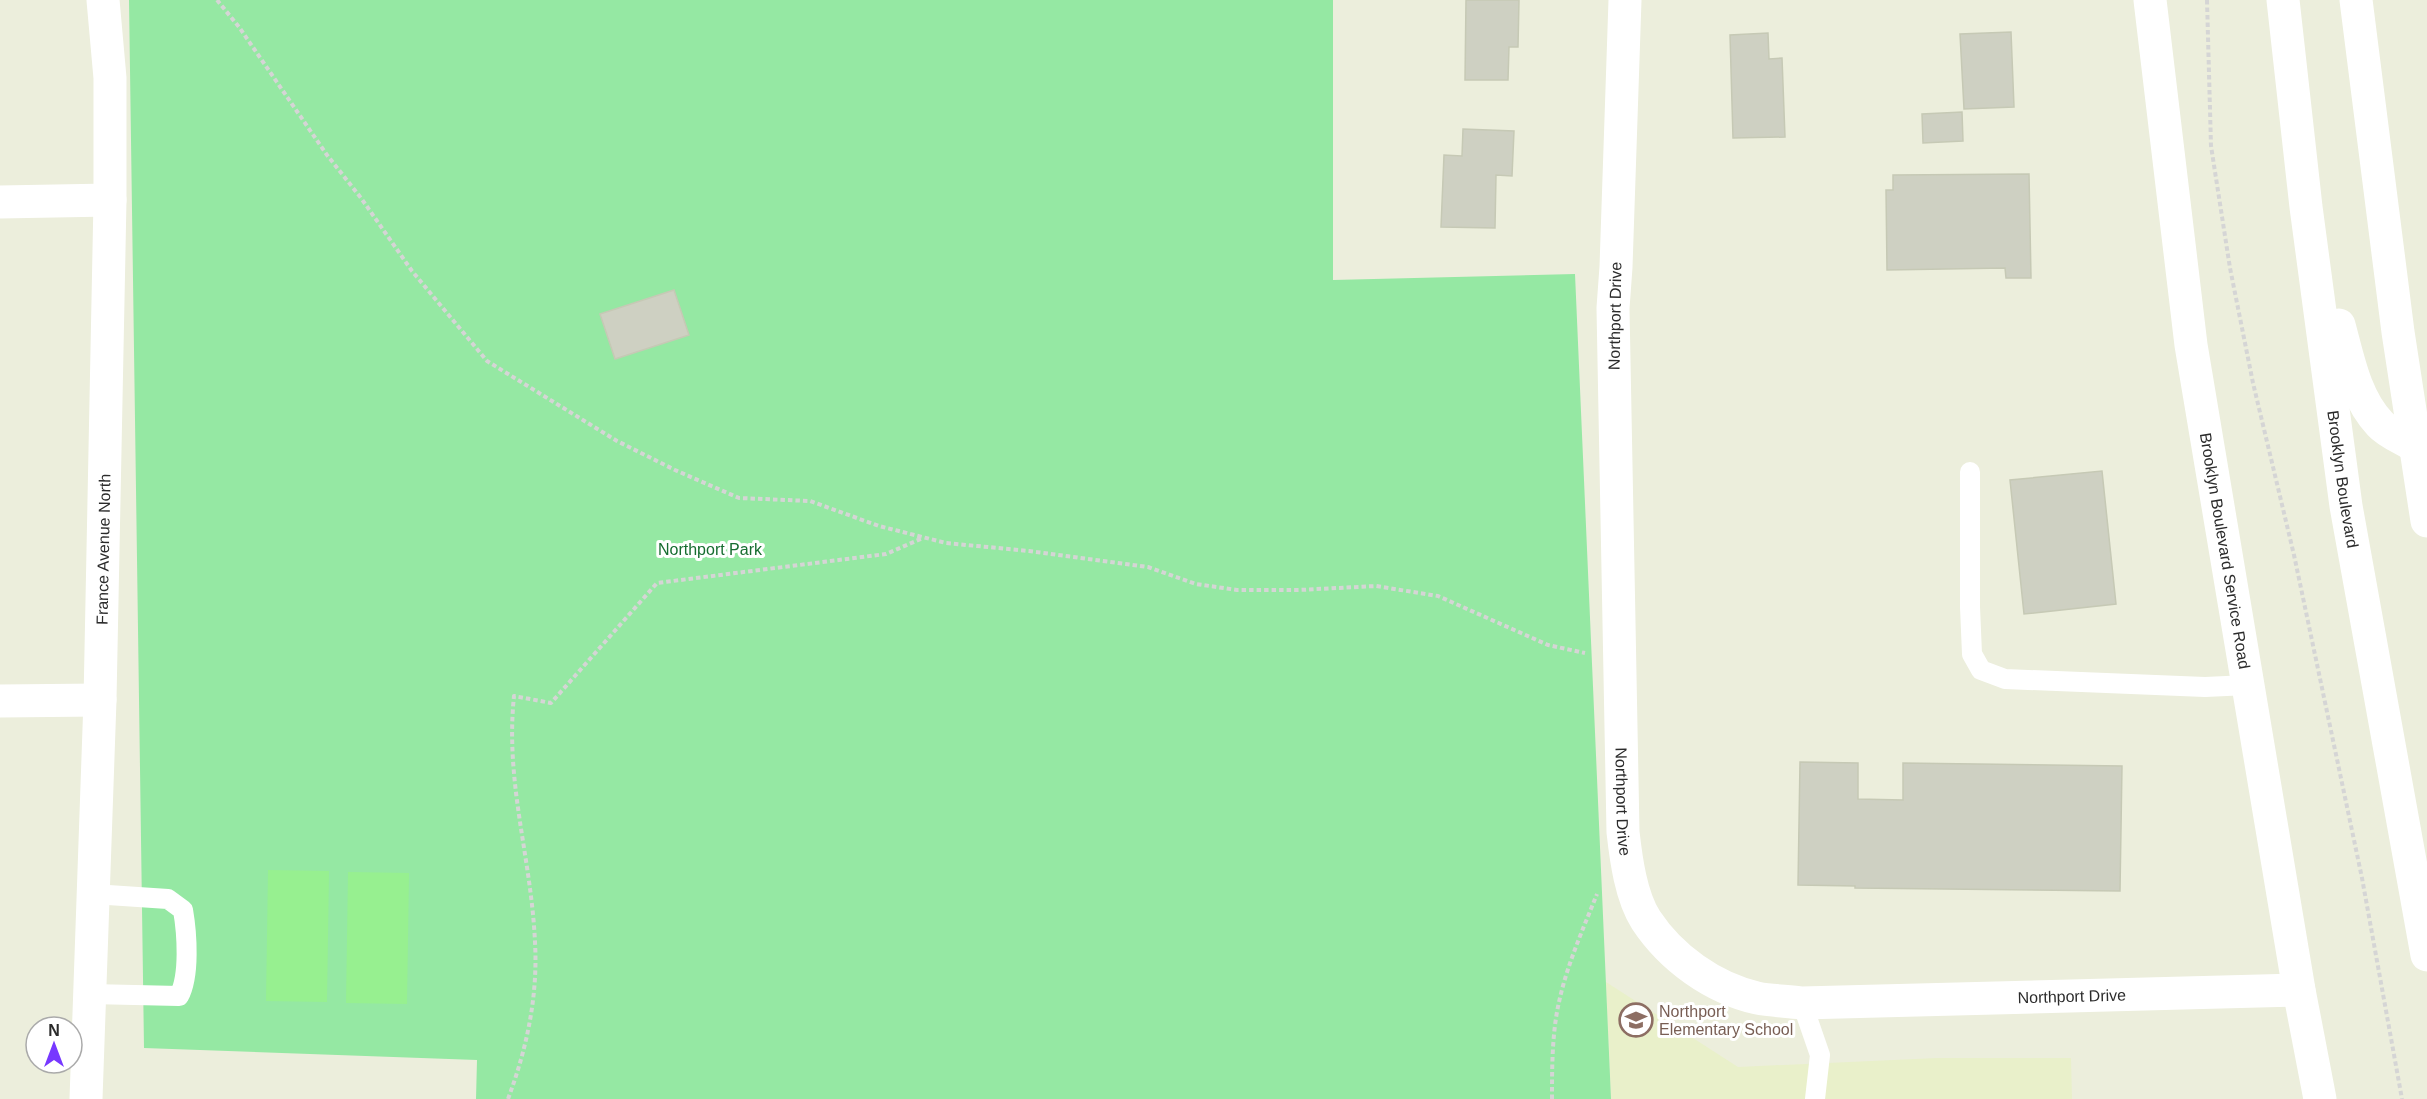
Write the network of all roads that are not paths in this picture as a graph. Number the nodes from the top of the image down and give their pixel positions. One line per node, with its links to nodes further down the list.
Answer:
1 (103, 0): 6 (street, France Avenue North)
2 (1626, 0): 21 (street, Northport Drive)
3 (2150, 0): 14 (street, Brooklyn Boulevard Service Road)
4 (2283, 0): 8 (street, Brooklyn Boulevard)
5 (2356, 0): 9 (street)
6 (110, 200): 7 (street); 15 (street, France Avenue North)
7 (0, 202)
8 (2306, 207): 11 (street); 18 (street, Brooklyn Boulevard)
9 (2398, 332): 10 (street); 11 (street)
10 (2427, 355)
11 (2415, 446): 13 (street)
12 (1970, 472): 14 (lane)
13 (2427, 521)
14 (2248, 685): 19 (street, Brooklyn Boulevard Service Road)
15 (100, 700): 16 (street); 17 (street, France Avenue North)
16 (0, 701)
17 (93, 894): 20 (street, France Avenue North); 20 (lane)
18 (2427, 955)
19 (2299, 990): 21 (street, Northport Drive); 24 (street, Brooklyn Boulevard Service Road)
20 (90, 994): 22 (street, France Avenue North)
21 (1802, 1003): 23 (lane)
22 (86, 1099)
23 (1815, 1099)
24 (2320, 1099)

